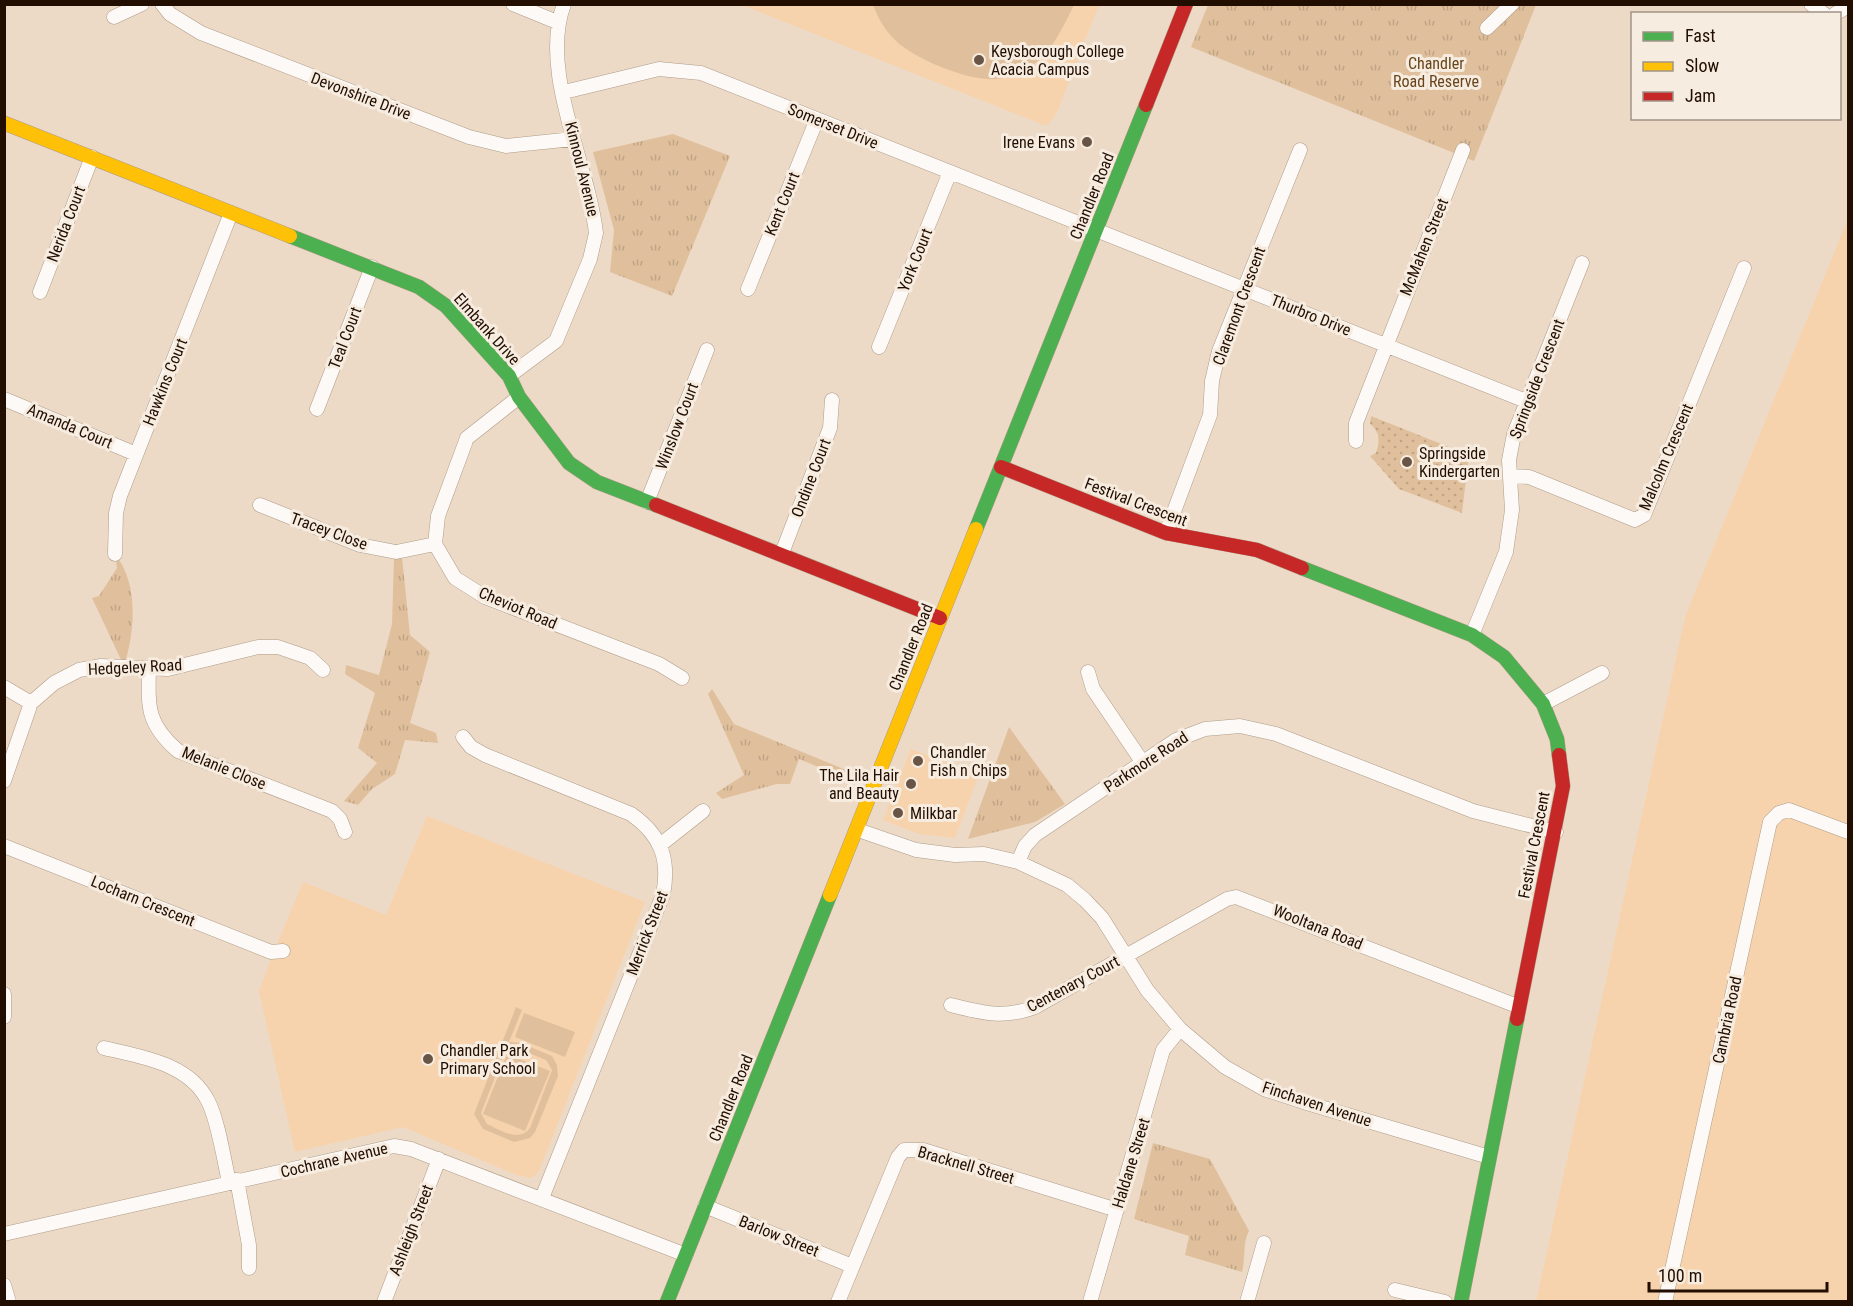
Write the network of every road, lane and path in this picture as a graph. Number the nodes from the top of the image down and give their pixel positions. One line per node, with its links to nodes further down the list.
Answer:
1 (142, 4): 7 (street)
2 (162, 4): 13 (street, Devonshire Drive)
3 (513, 4): 8 (street)
4 (564, 4): 8 (street, Kinnoul Avenue)
5 (1186, 4): 19 (street, Chandler Road)
6 (1512, 4): 9 (street)
7 (114, 17)
8 (557, 22): 10 (street, Kinnoul Avenue)
9 (1487, 28)
10 (564, 92): 11 (street, Somerset Drive); 13 (street, Kinnoul Avenue)
11 (817, 119): 17 (street, Somerset Drive); 24 (street, Kent Court)
12 (4, 123): 16 (street, Elmbank Drive)
13 (573, 139): 29 (street, Kinnoul Avenue)
14 (1300, 150): 23 (street, Claremont Crescent)
15 (1462, 150): 26 (street, McMahen Street)
16 (92, 157): 18 (street, Elmbank Drive); 25 (street, Nerida Court)
17 (950, 172): 19 (street, Somerset Drive); 27 (street, York Court)
18 (231, 213): 21 (street, Elmbank Drive); 36 (street, Hawkins Court)
19 (1096, 230): 23 (street, Thurbro Drive); 37 (street, Chandler Road)
20 (1582, 263): 33 (street, Springside Crescent)
21 (372, 267): 29 (street, Elmbank Drive); 34 (street, Teal Court)
22 (1744, 268): 38 (street, Malcolm Crescent)
23 (1243, 287): 26 (street, Thurbro Drive); 41 (street, Claremont Crescent)
24 (748, 289)
25 (40, 292)
26 (1385, 345): 33 (street, Thurbro Drive); 35 (street, McMahen Street)
27 (879, 347)
28 (707, 350): 39 (street, Winslow Court)
29 (509, 376): 30 (street, Elmbank Drive)
30 (519, 398): 39 (street, Elmbank Drive); 42 (street)
31 (4, 399): 36 (street, Amanda Court)
32 (832, 400): 44 (street, Ondine Court)
33 (1526, 401): 38 (street, Springside Crescent)
34 (317, 409)
35 (1356, 441)
36 (136, 454): 43 (street, Hawkins Court)
37 (1001, 467): 41 (street, Festival Crescent); 45 (street, Chandler Road)
38 (1510, 476): 46 (street, Springside Crescent)
39 (647, 502): 44 (street, Elmbank Drive)
40 (260, 505): 42 (street, Tracey Close)
41 (1166, 533): 46 (street, Festival Crescent)
42 (435, 544): 51 (street, Cheviot Road)
43 (115, 554)
44 (782, 554): 45 (street, Elmbank Drive)
45 (940, 618): 59 (street, Chandler Road)
46 (1472, 635): 54 (street, Festival Crescent)
47 (149, 669): 48 (street, Hedgeley Road); 53 (street, Hedgeley Road); 60 (street, Melanie Close)
48 (323, 670)
49 (1088, 672): 56 (street)
50 (1602, 673): 54 (street)
51 (682, 678)
52 (4, 687): 53 (street)
53 (31, 703): 57 (street, Hedgeley Road)
54 (1543, 704): 61 (street, Festival Crescent)
55 (463, 737): 63 (street, Merrick Street)
56 (1143, 763): 61 (street, Parkmore Road); 65 (street, Parkmore Road)
57 (4, 781)
58 (703, 811): 63 (street)
59 (858, 830): 65 (street); 78 (street, Chandler Road)
60 (345, 832)
61 (1556, 832): 70 (street, Festival Crescent)
62 (1848, 832): 95 (street, Cambria Road)
63 (660, 845): 77 (street, Merrick Street)
64 (4, 846): 66 (street, Locharn Crescent)
65 (1018, 862): 67 (street, Finchaven Avenue)
66 (283, 951)
67 (1125, 956): 69 (street, Centenary Court); 70 (street, Wooltana Road); 72 (street, Finchaven Avenue)
68 (4, 994): 71 (street)
69 (951, 1005)
70 (1517, 1006): 74 (street, Festival Crescent)
71 (4, 1017)
72 (1180, 1029): 74 (street, Finchaven Avenue); 79 (street, Haldane Street)
73 (104, 1048): 76 (street)
74 (1489, 1156): 94 (street, Festival Crescent)
75 (439, 1159): 76 (street, Cochrane Avenue); 77 (street, Cochrane Avenue); 88 (street, Ashleigh Street)
76 (233, 1181): 80 (street, Cochrane Avenue); 84 (street)
77 (542, 1198): 82 (street, Cochrane Avenue)
78 (705, 1206): 82 (street, Chandler Road); 83 (street, Barlow Street)
79 (1117, 1210): 83 (street, Bracknell Street); 91 (street, Haldane Street)
80 (4, 1234)
81 (1264, 1243): 92 (street)
82 (686, 1255): 89 (street, Chandler Road)
83 (852, 1266): 90 (street, Bracknell Street)
84 (249, 1268)
85 (4, 1285): 87 (street)
86 (1395, 1290): 93 (street)
87 (9, 1302)
88 (384, 1302)
89 (668, 1302)
90 (838, 1302)
91 (1090, 1302)
92 (1247, 1302)
93 (1445, 1302)
94 (1461, 1302)
95 (1665, 1302)

